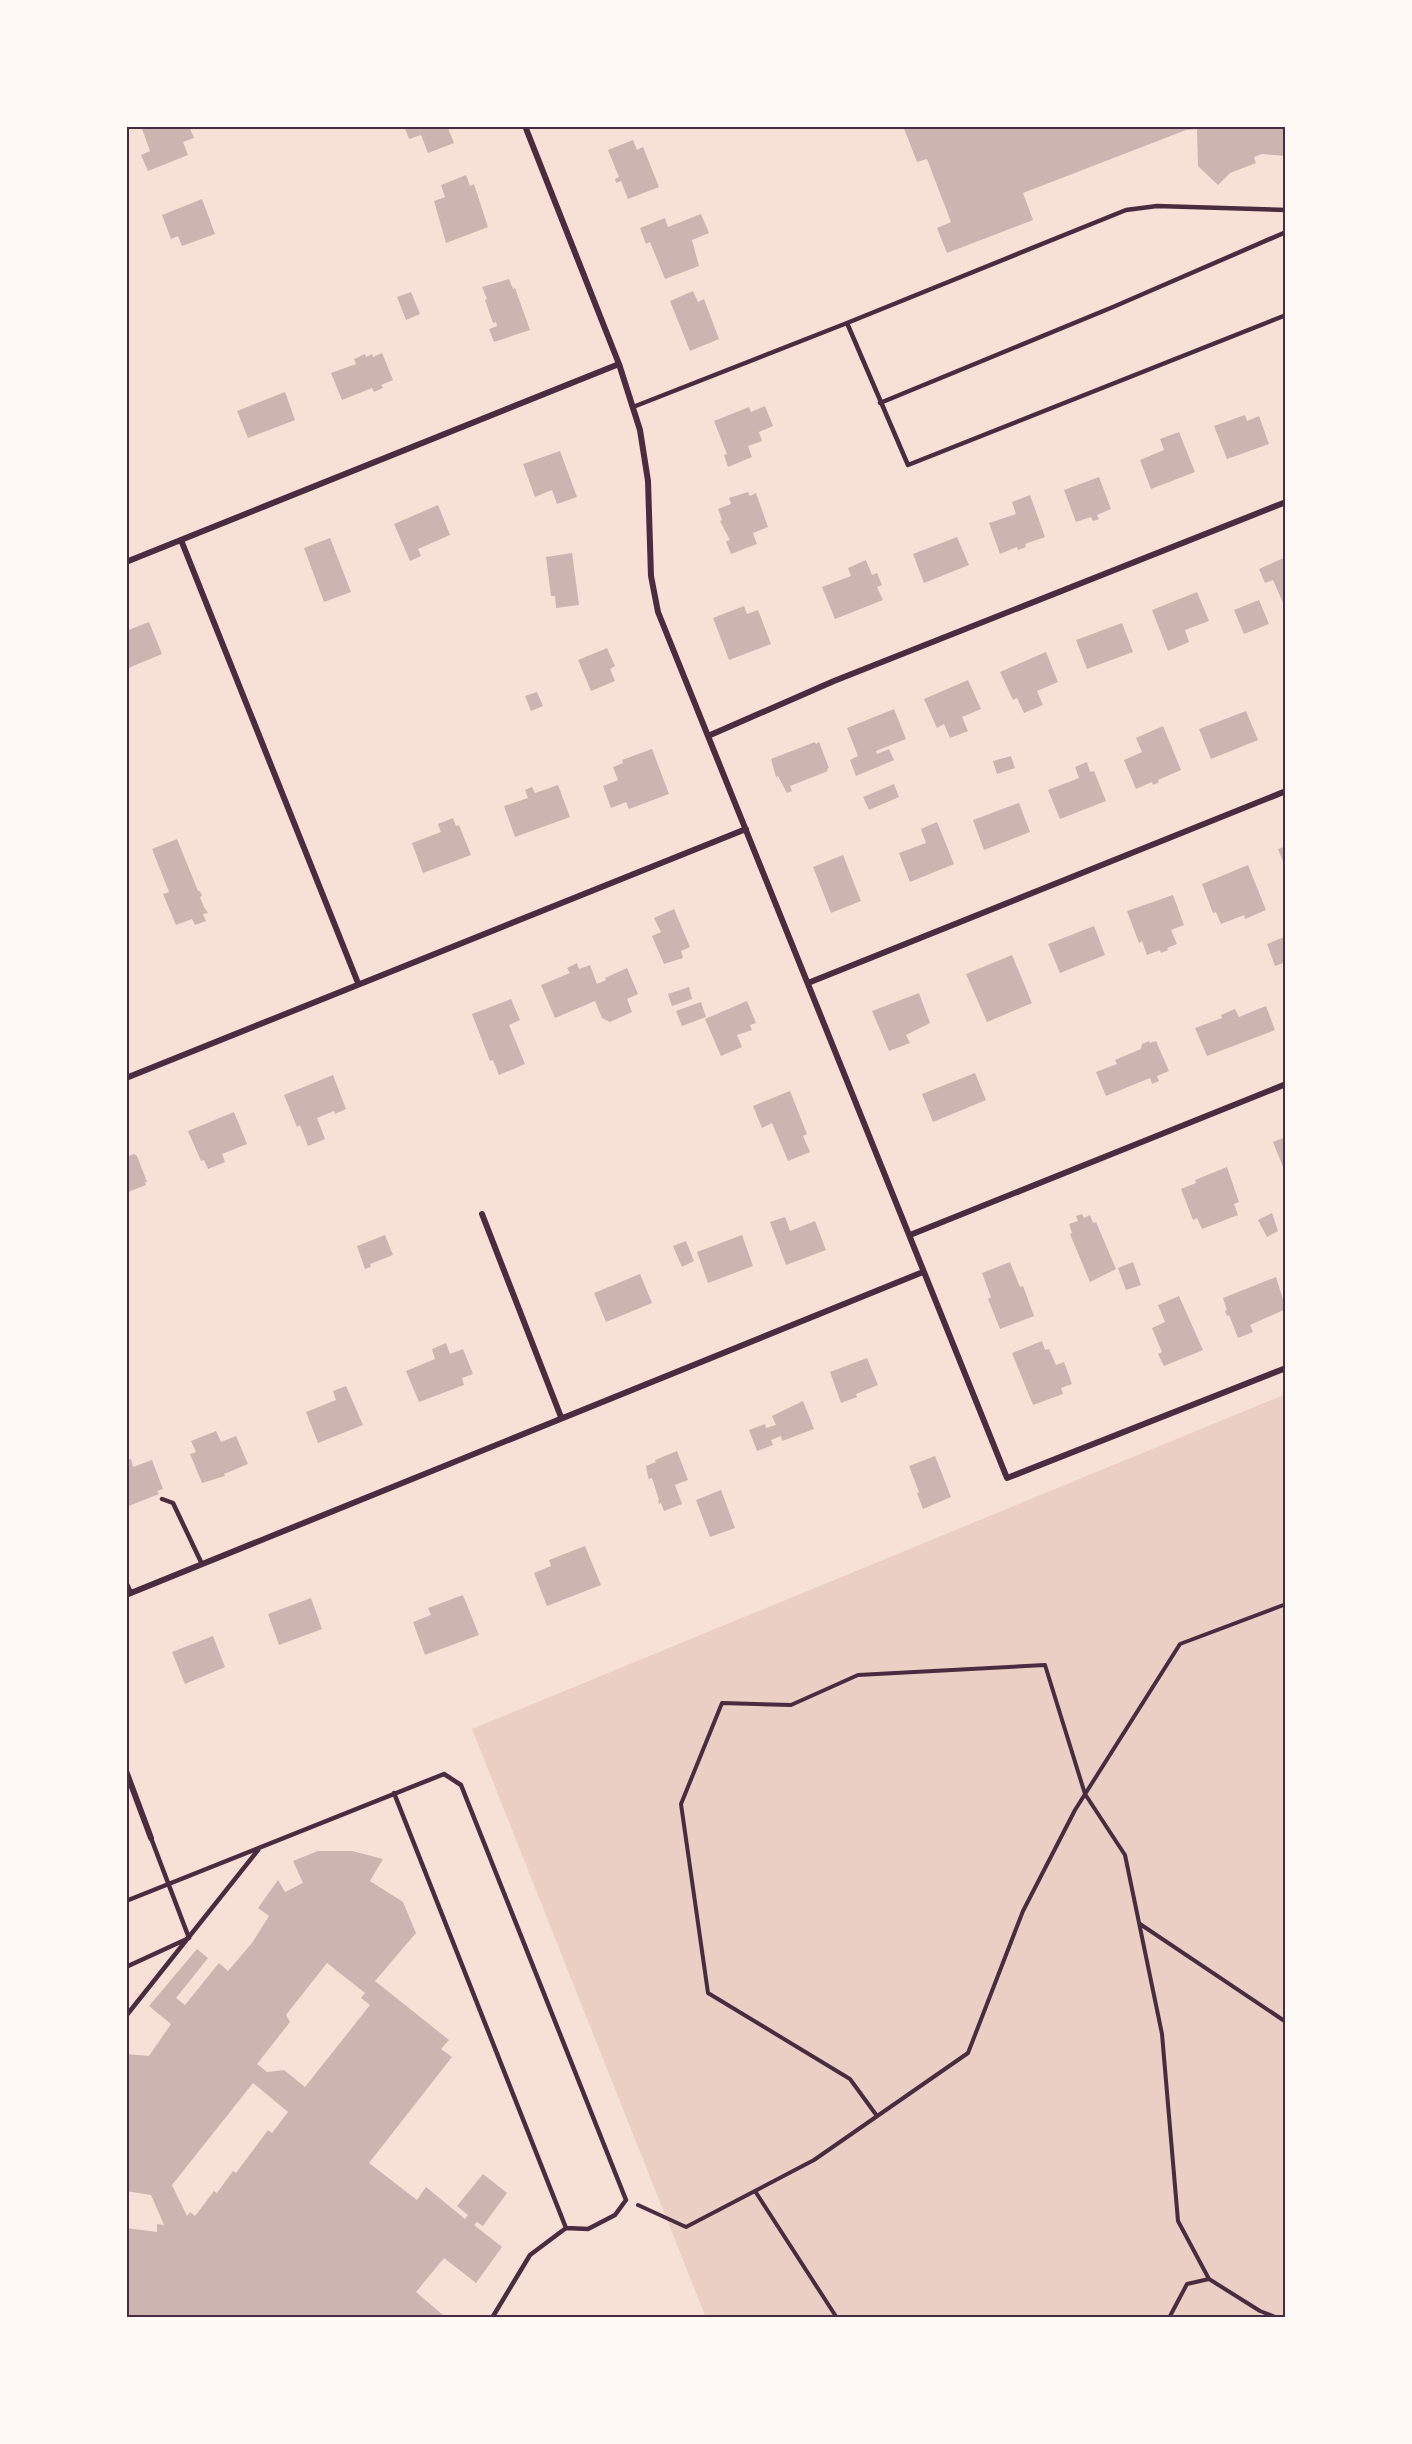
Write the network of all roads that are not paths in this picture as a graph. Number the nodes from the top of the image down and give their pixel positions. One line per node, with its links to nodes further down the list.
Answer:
1 (525, 126): 6 (street)
2 (1286, 210): 5 (lane)
3 (1286, 232): 7 (lane)
4 (1286, 315): 7 (lane)
5 (847, 323): 7 (lane); 8 (lane)
6 (619, 364): 8 (street); 10 (street)
7 (880, 403)
8 (633, 407): 12 (street)
9 (1286, 502): 12 (street)
10 (181, 540): 11 (street); 15 (street)
11 (126, 562)
12 (708, 736): 14 (street)
13 (1286, 791): 16 (street)
14 (746, 829): 15 (street); 16 (street)
15 (358, 983): 17 (street)
16 (808, 983): 20 (street)
17 (126, 1078)
18 (1286, 1084): 20 (street)
19 (482, 1214): 23 (street)
20 (910, 1235): 21 (street)
21 (923, 1272): 22 (street); 23 (street)
22 (1286, 1368)
23 (561, 1417): 25 (street)
24 (162, 1499): 25 (lane)
25 (202, 1564): 27 (street)
26 (126, 1582): 27 (lane)
27 (128, 1594)
28 (126, 1771): 30 (street)
29 (394, 1793): 31 (lane); 37 (lane); 37 (lane)
30 (151, 1838): 32 (lane)
31 (260, 1848): 32 (lane); 34 (lane)
32 (168, 1884): 33 (lane); 34 (lane)
33 (126, 1901)
34 (189, 1938): 35 (lane); 36 (lane)
35 (126, 1967)
36 (126, 2016)
37 (566, 2228): 38 (lane)
38 (492, 2318)

